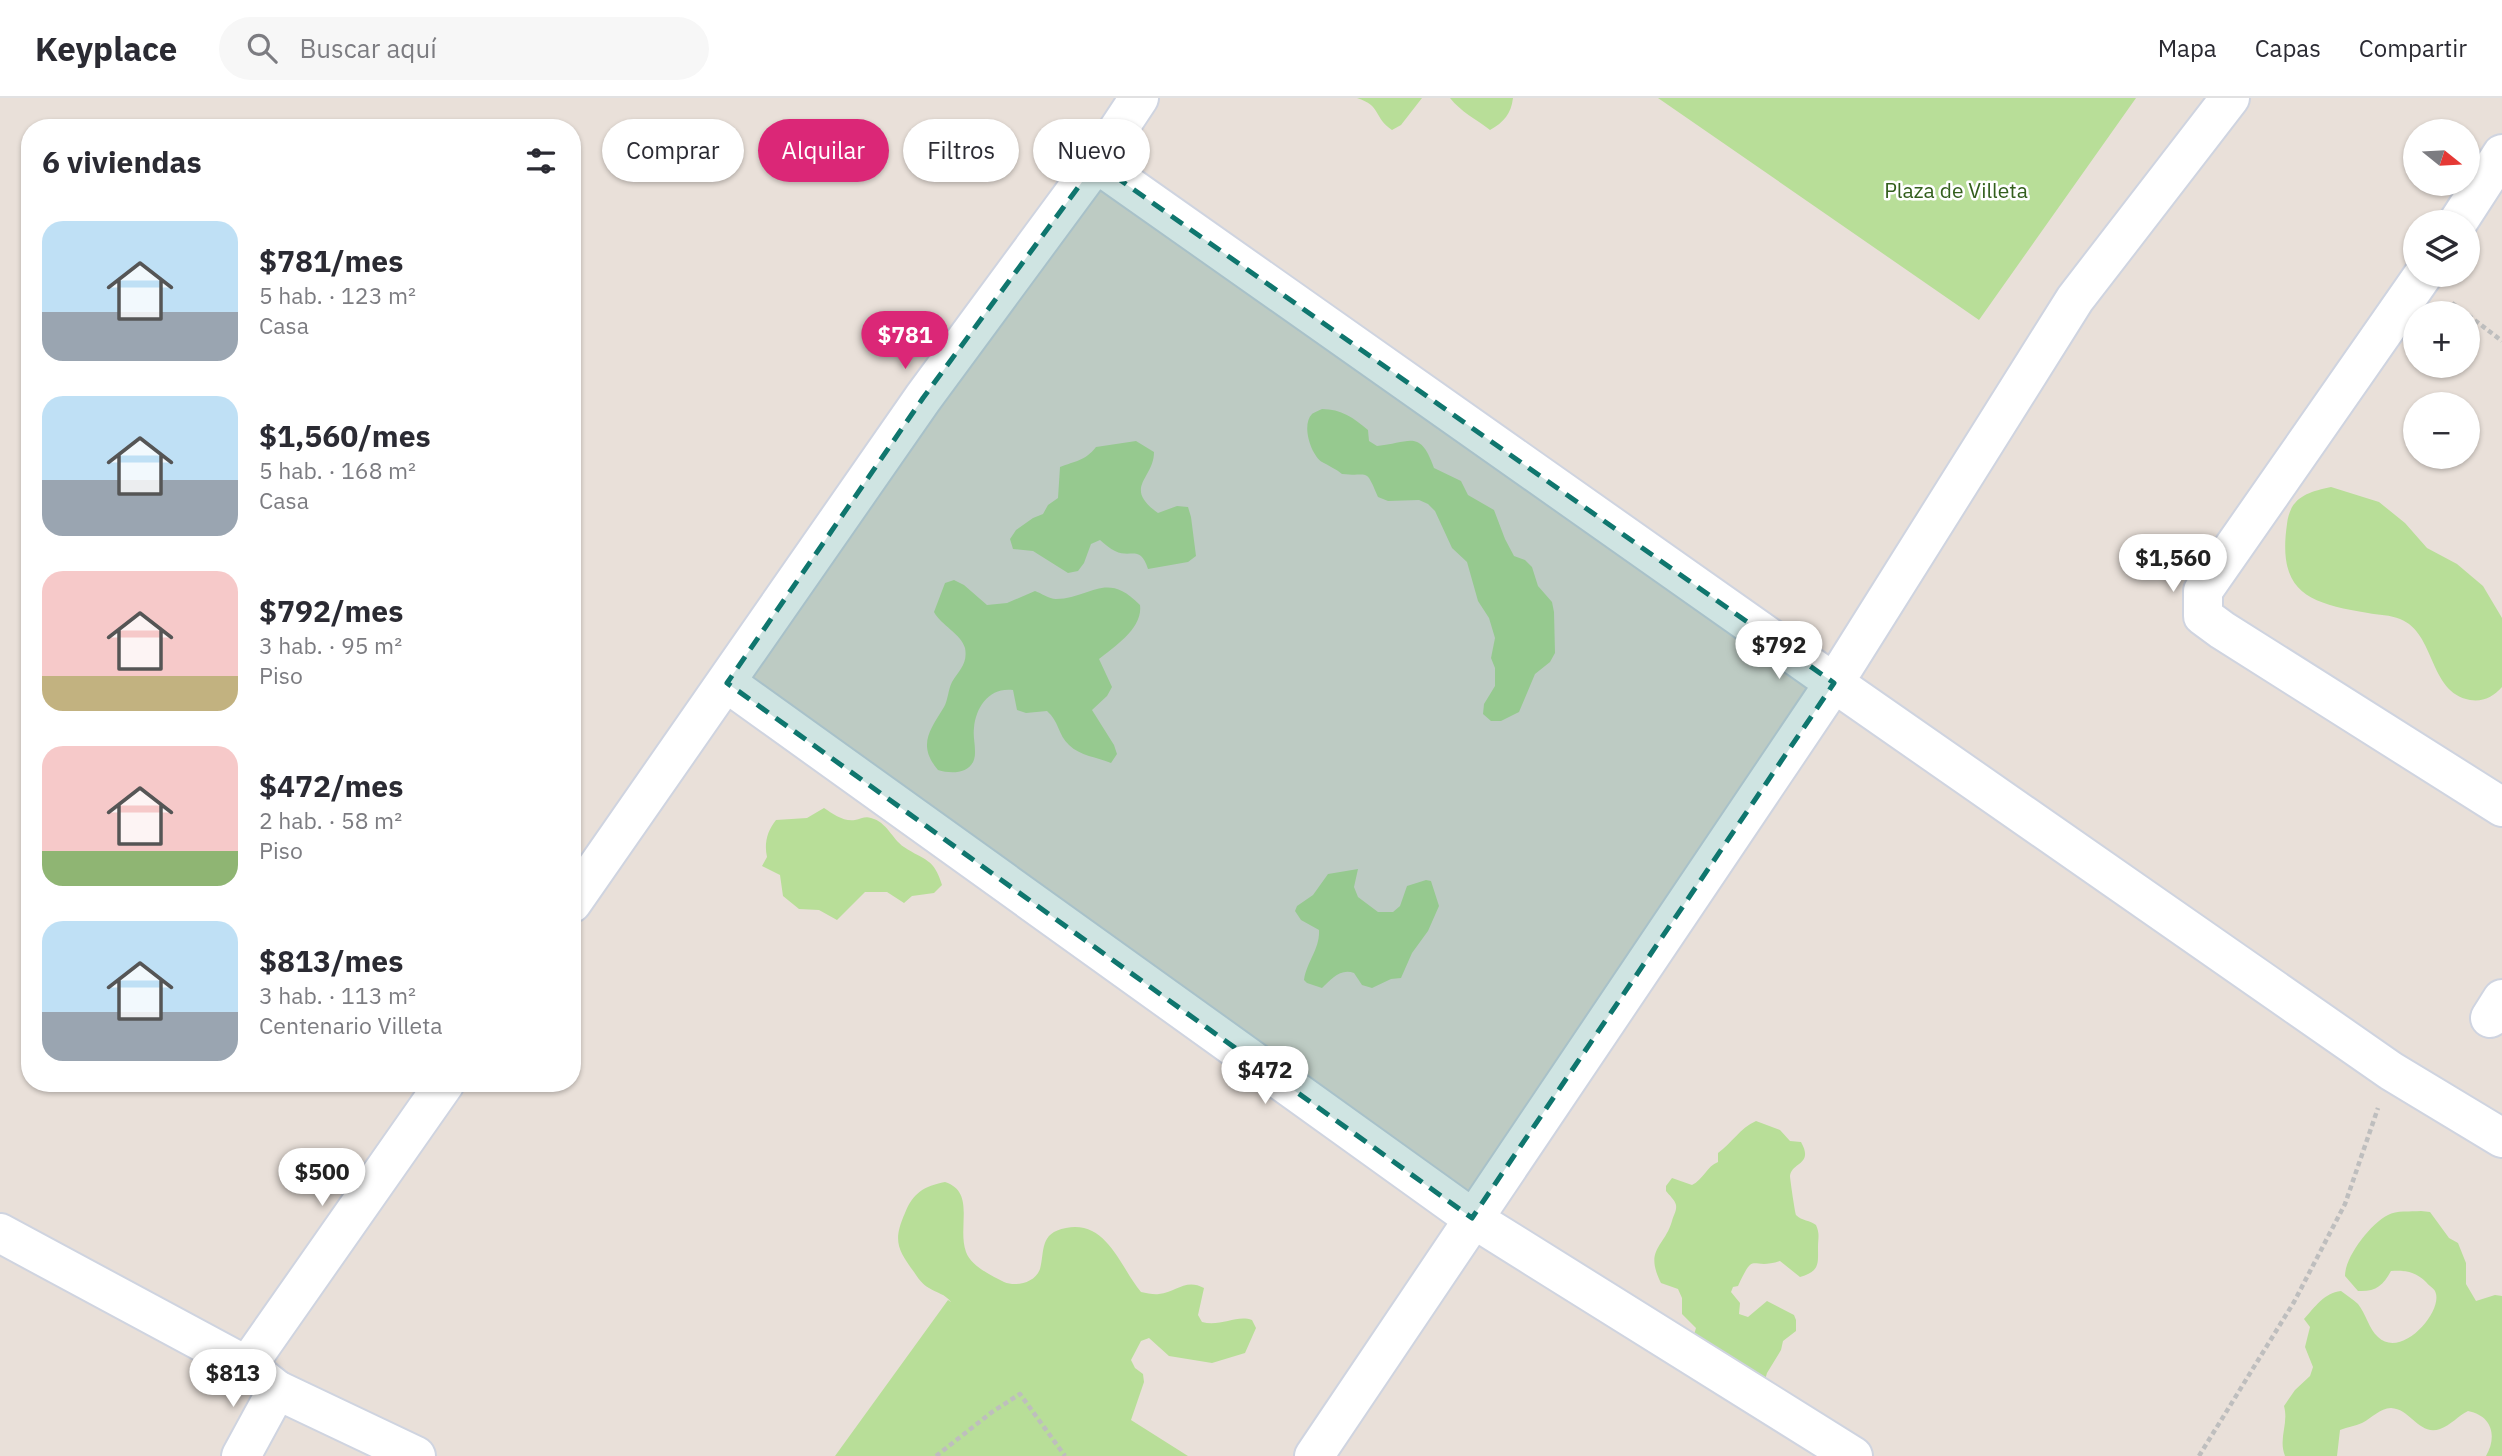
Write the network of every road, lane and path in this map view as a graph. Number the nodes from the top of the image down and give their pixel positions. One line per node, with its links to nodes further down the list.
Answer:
1 (1139, 98): 3 (street)
2 (2230, 98): 12 (street)
3 (1125, 119)
4 (2502, 154): 7 (street)
5 (1082, 182): 11 (street)
6 (1123, 182): 12 (street)
7 (2466, 210)
8 (2416, 287): 13 (street)
9 (2480, 324): 10 (path)
10 (2502, 341)
11 (727, 683): 14 (street); 18 (street)
12 (1834, 683): 15 (street); 18 (street)
13 (2502, 807)
14 (581, 890)
15 (2391, 1071): 17 (street); 28 (path)
16 (439, 1092): 20 (street)
17 (2502, 1138)
18 (1472, 1218): 26 (street); 27 (street)
19 (0, 1233): 20 (street)
20 (247, 1366): 21 (street)
21 (277, 1390): 22 (street); 23 (street)
22 (241, 1456)
23 (416, 1456)
24 (936, 1456): 25 (path)
25 (1065, 1456)
26 (1314, 1456)
27 (1853, 1456)
28 (2199, 1456)

